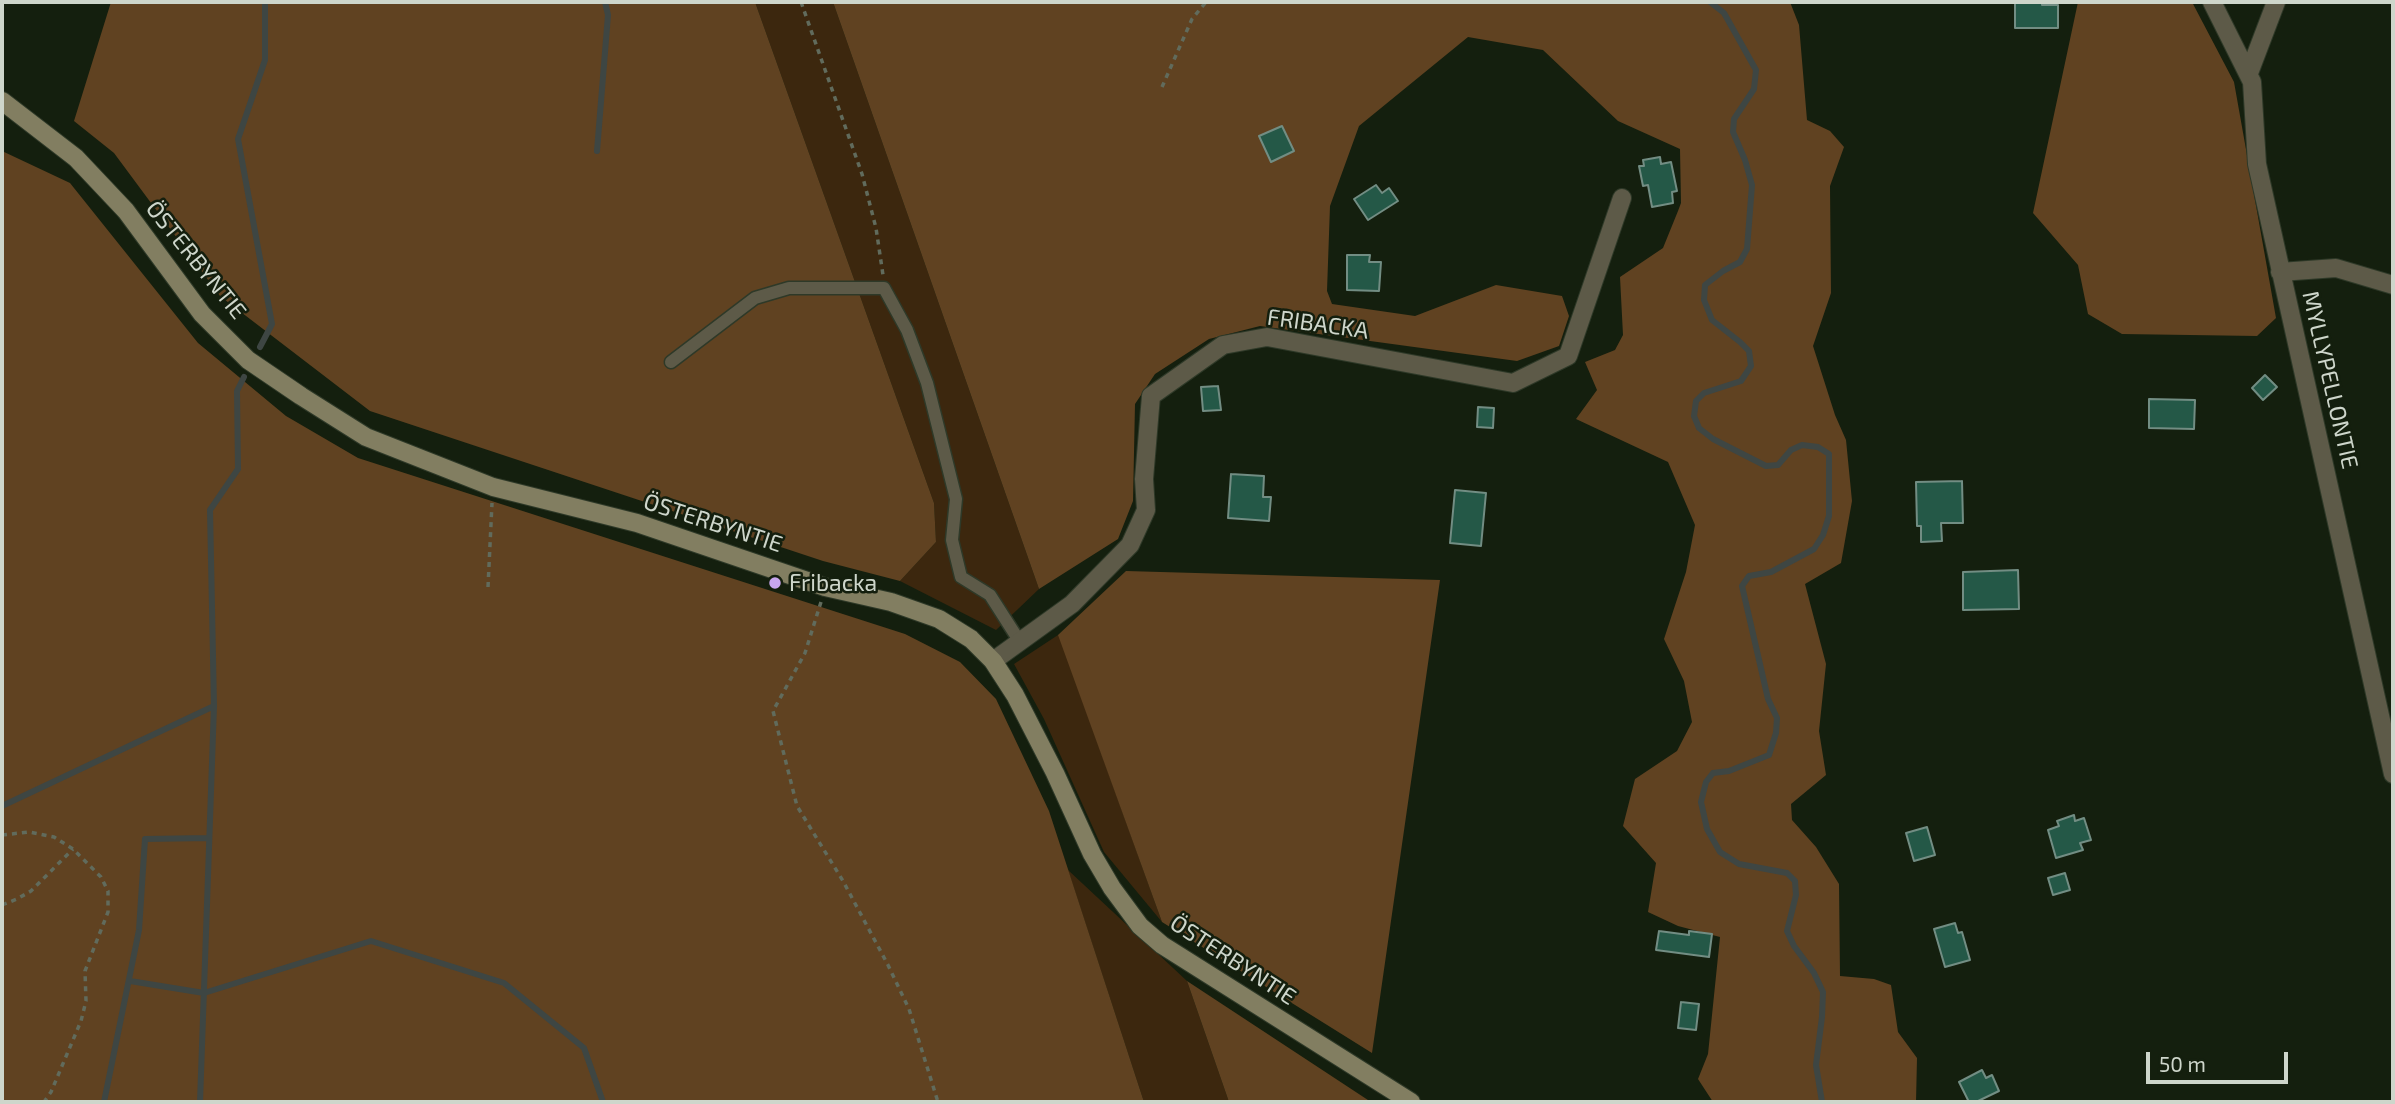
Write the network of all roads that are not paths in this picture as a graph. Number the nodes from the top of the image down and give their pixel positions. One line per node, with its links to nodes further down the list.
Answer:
1 (2212, 2): 3 (street, MYLLYPELLONTIE)
2 (2276, 2): 3 (street)
3 (2249, 73): 6 (street, MYLLYPELLONTIE)
4 (2, 101): 10 (street, ÖSTERBYNTIE)
5 (1622, 198): 9 (street, FRIBACKA)
6 (2280, 272): 7 (street); 11 (street, MYLLYPELLONTIE)
7 (2393, 285)
8 (671, 362): 9 (lane)
9 (1020, 642): 10 (street, FRIBACKA)
10 (993, 661): 12 (street, ÖSTERBYNTIE)
11 (2393, 774)
12 (1411, 1102)

